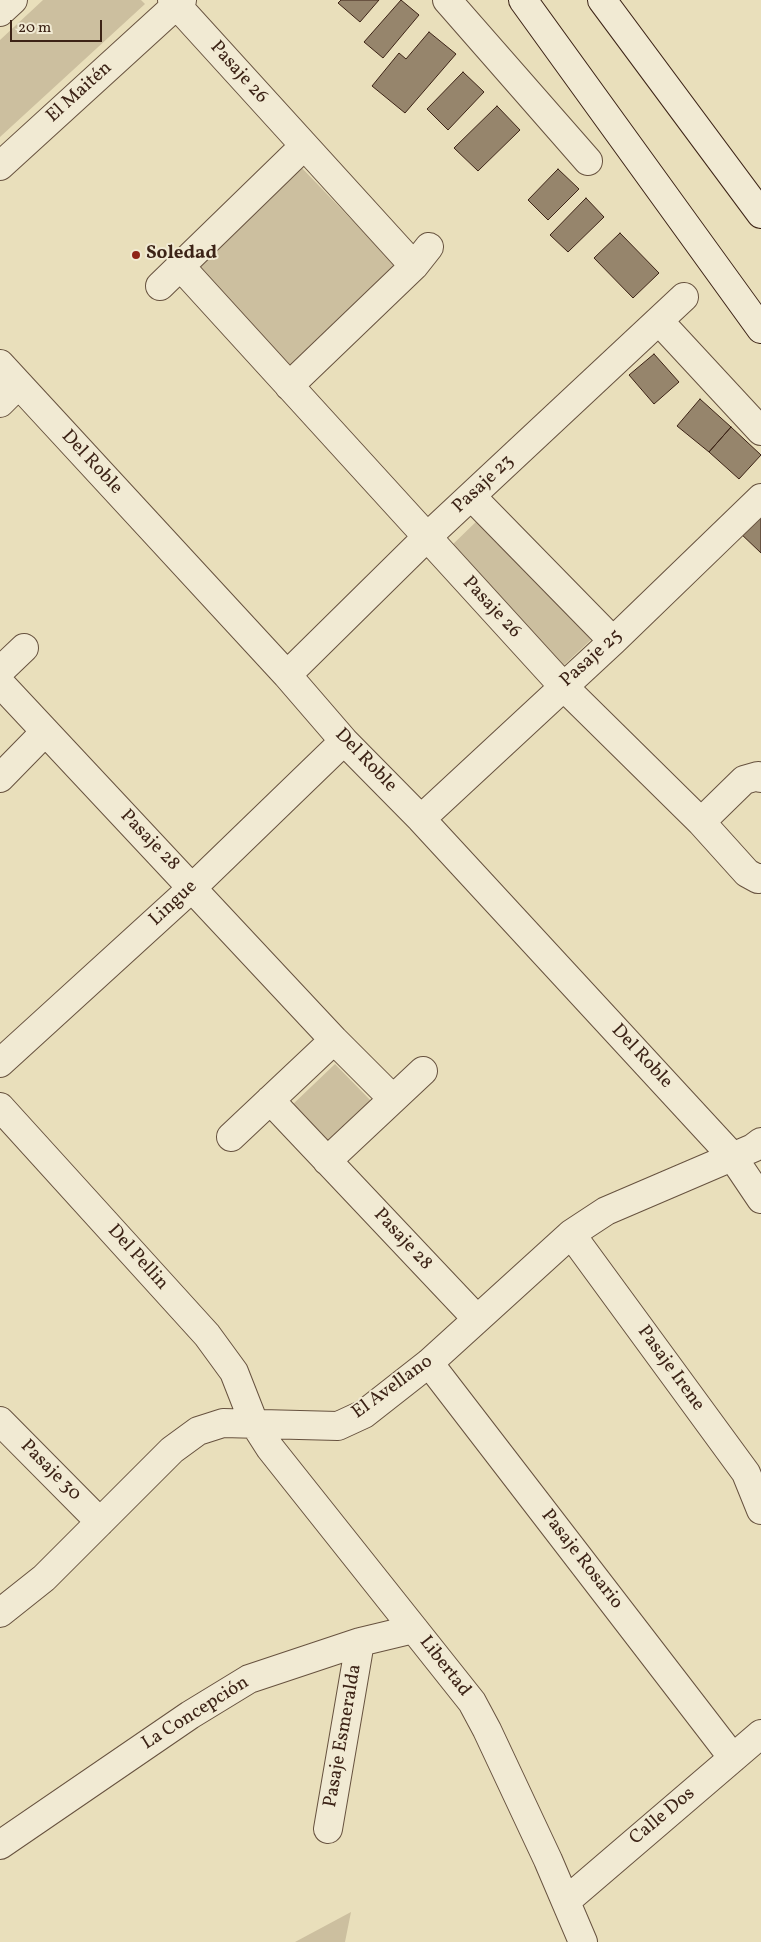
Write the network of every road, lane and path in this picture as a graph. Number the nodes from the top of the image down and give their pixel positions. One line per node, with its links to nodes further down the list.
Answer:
1 (13, 0): 6 (street)
2 (447, 0): 8 (street)
3 (524, 0): 15 (street)
4 (602, 0): 10 (street)
5 (177, 2): 7 (street, Pasaje 26); 9 (street, El Maitén)
6 (0, 12)
7 (304, 146): 11 (street); 17 (street, Pasaje 26)
8 (588, 161)
9 (0, 166)
10 (761, 214)
11 (181, 267): 12 (street); 17 (street, Pasaje 26)
12 (160, 286)
13 (684, 297): 14 (street, Pasaje 23)
14 (659, 321): 19 (street); 20 (street, Pasaje 23)
15 (761, 329)
16 (0, 364): 18 (street, Del Roble)
17 (289, 386): 22 (street, Pasaje 26)
18 (9, 394): 26 (street, Del Roble)
19 (761, 431)
20 (472, 497): 22 (street, Pasaje 23); 23 (street)
21 (761, 498): 23 (street, Pasaje 25)
22 (426, 538): 26 (street, Pasaje 23); 28 (street, Pasaje 26)
23 (613, 641): 28 (street, Pasaje 25)
24 (24, 648): 25 (street)
25 (0, 671)
26 (286, 674): 30 (street, Del Roble)
27 (0, 683): 29 (street, Pasaje 28)
28 (563, 686): 33 (street, Pasaje 25); 34 (street, Pasaje 26)
29 (45, 732): 31 (street); 36 (street, Pasaje 28)
30 (344, 741): 33 (street, Del Roble); 36 (street, Lingue)
31 (0, 778)
32 (761, 778): 34 (street)
33 (421, 819): 45 (street, Del Roble)
34 (701, 822): 35 (street, Pasaje 26)
35 (761, 878)
36 (193, 887): 37 (street, Pasaje 28); 38 (street, Lingue)
37 (334, 1040): 40 (street, Pasaje 28); 41 (street)
38 (0, 1063)
39 (422, 1071): 40 (street)
40 (393, 1099): 46 (street)
41 (270, 1100): 43 (street); 46 (street, Pasaje 28)
42 (0, 1107): 52 (street, Del Pellin)
43 (231, 1137)
44 (761, 1142): 45 (street, El Avellano)
45 (732, 1156): 47 (street, Del Roble); 48 (street, El Avellano)
46 (327, 1161): 49 (street, Pasaje 28)
47 (761, 1198)
48 (571, 1234): 49 (street, El Avellano); 53 (street, Pasaje Irene)
49 (477, 1319): 50 (street, El Avellano)
50 (429, 1363): 52 (street, El Avellano); 59 (street, Pasaje Rosario)
51 (0, 1421): 54 (street, Pasaje 30)
52 (254, 1422): 54 (street, El Avellano); 56 (street, Libertad)
53 (761, 1510)
54 (100, 1522): 55 (street, El Avellano)
55 (0, 1613)
56 (414, 1629): 57 (street, La Concepción); 62 (street, Libertad)
57 (360, 1642): 60 (street, Pasaje Esmeralda); 61 (street, La Concepción)
58 (761, 1734): 59 (street, Calle Dos)
59 (733, 1758): 62 (street, Calle Dos)
60 (328, 1829)
61 (0, 1845)
62 (566, 1900): 63 (street, Libertad)
63 (583, 1942)

